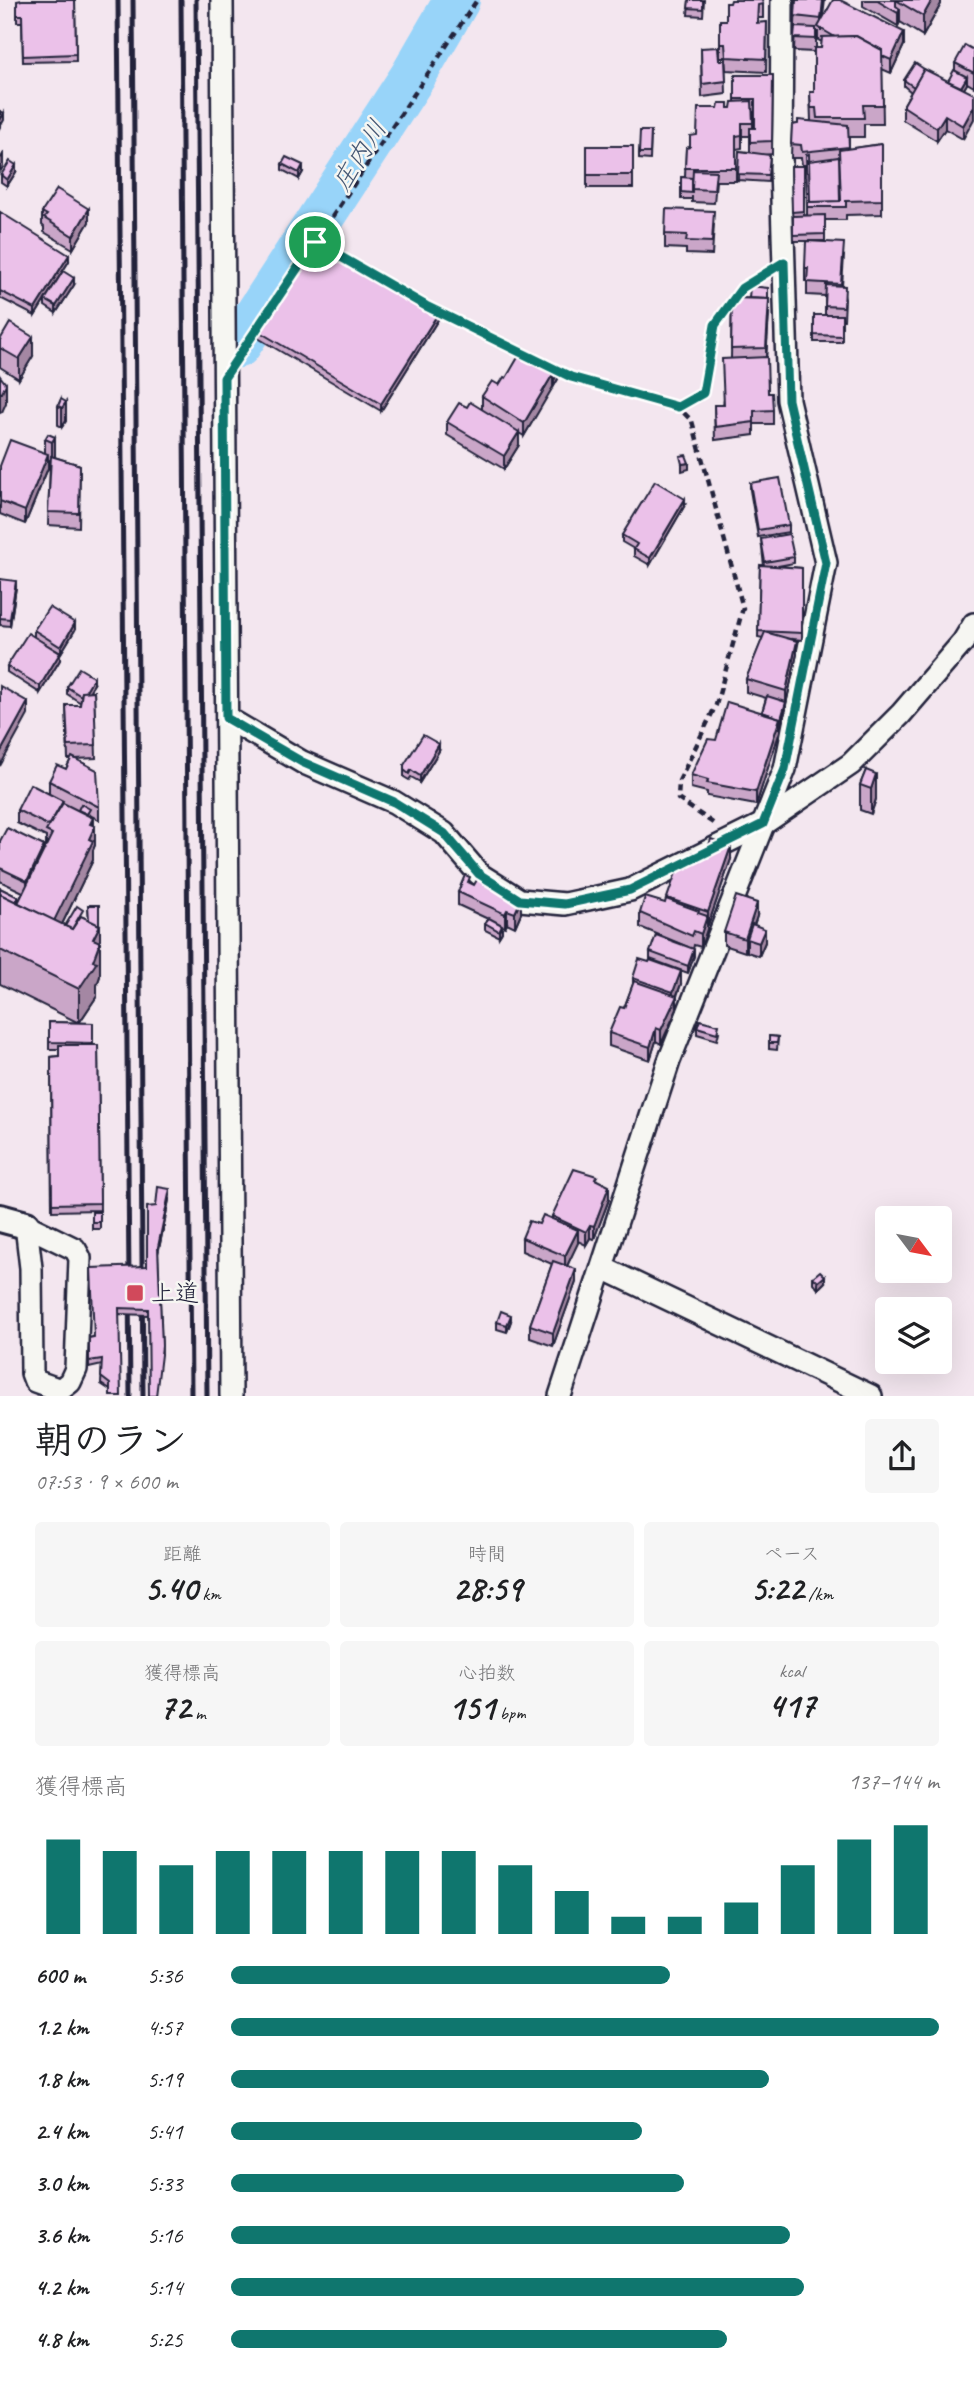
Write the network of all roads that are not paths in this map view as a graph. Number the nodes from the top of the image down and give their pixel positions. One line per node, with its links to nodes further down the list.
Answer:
1 (222, 0): 4 (street)
2 (782, 0): 5 (street)
3 (974, 624): 5 (street)
4 (226, 718): 5 (street); 9 (street)
5 (763, 824): 8 (street)
6 (0, 1217): 7 (street)
7 (26, 1225): 7 (street)
8 (603, 1268): 10 (street); 11 (street)
9 (231, 1396)
10 (560, 1396)
11 (871, 1396)

